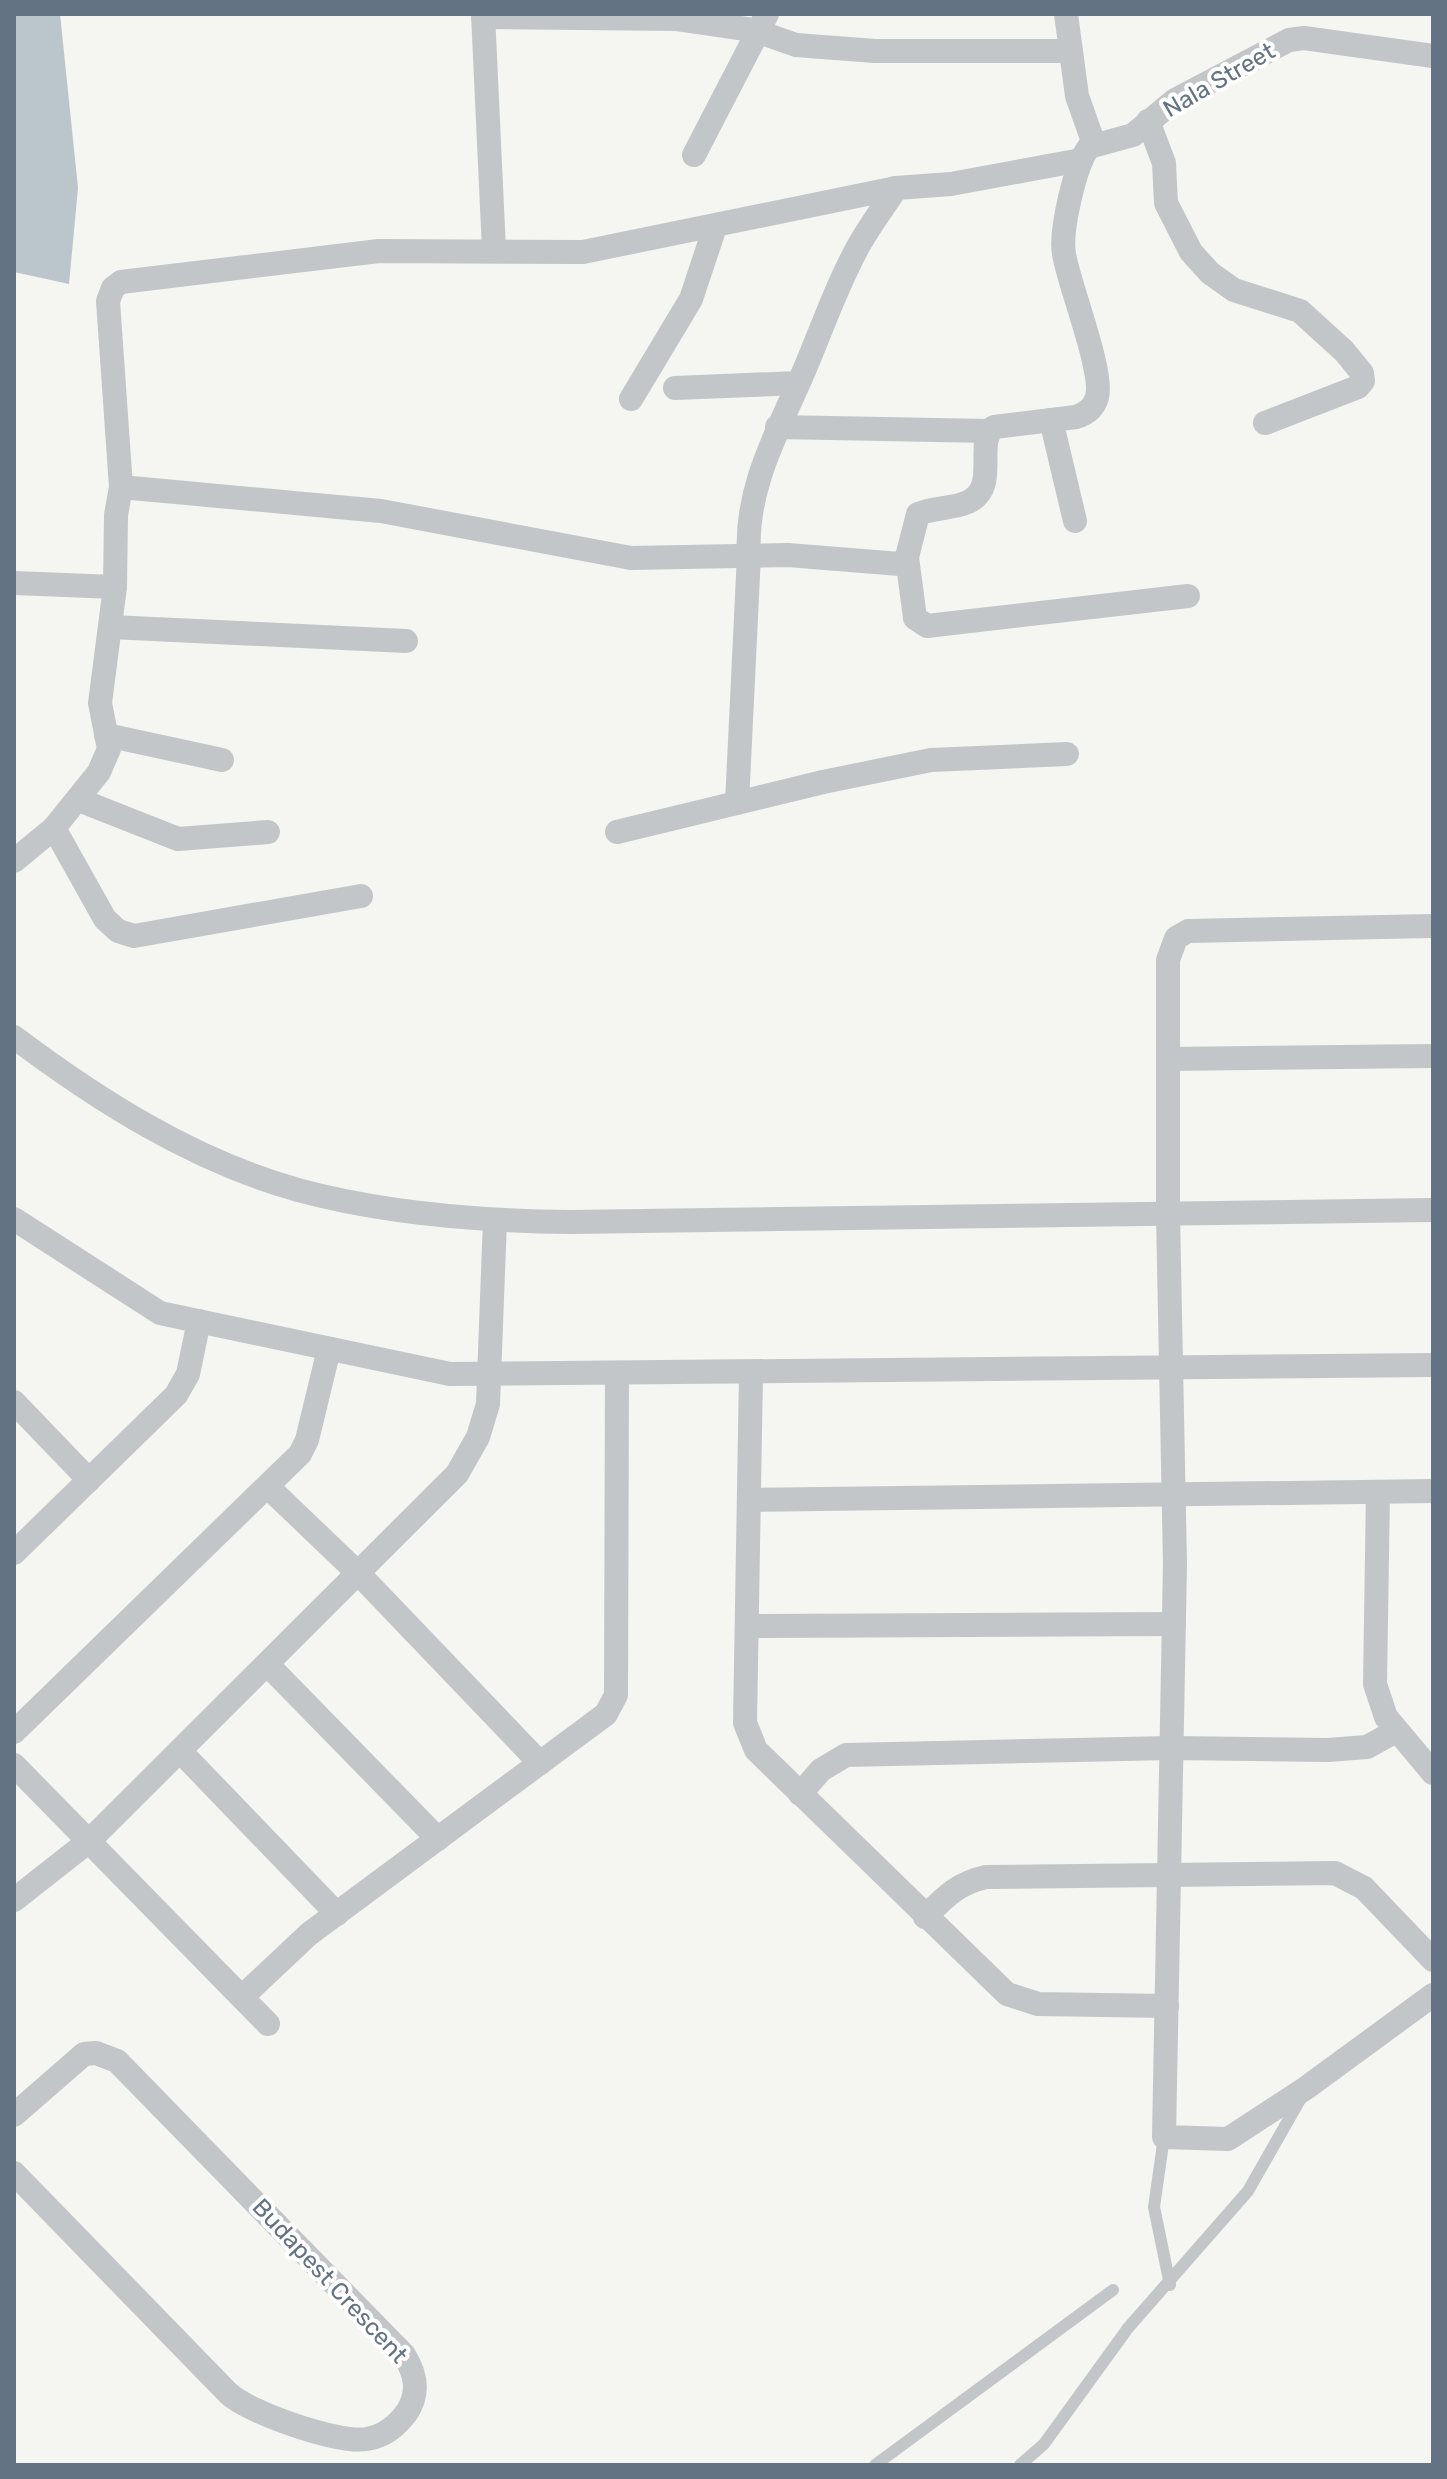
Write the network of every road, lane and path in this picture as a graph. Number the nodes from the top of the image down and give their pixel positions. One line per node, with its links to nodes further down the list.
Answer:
1 (1066, 14): 4 (street)
2 (483, 15): 3 (street); 11 (street)
3 (762, 23): 4 (street); 8 (street)
4 (1070, 51): 7 (street)
5 (1433, 56): 6 (street, Nala Street)
6 (1148, 121): 7 (street, Nala Street); 16 (street)
7 (1088, 152): 9 (street, Nala Street); 15 (street)
8 (694, 155)
9 (896, 188): 10 (street, Nala Street); 12 (street)
10 (715, 227): 11 (street, Nala Street); 14 (street)
11 (494, 250): 19 (street, Nala Street)
12 (798, 383): 13 (street); 17 (street)
13 (675, 388)
14 (631, 399)
15 (1051, 420): 18 (street); 20 (street)
16 (1265, 423)
17 (777, 427): 18 (street); 21 (street)
18 (989, 431): 22 (street)
19 (121, 487): 21 (street); 24 (street, Nala Street)
20 (1075, 521)
21 (749, 555): 22 (street); 32 (street)
22 (907, 557): 25 (street)
23 (14, 583): 24 (street)
24 (115, 587): 26 (street, Nala Street)
25 (1188, 596)
26 (111, 627): 27 (street); 28 (street, Nala Street)
27 (406, 641)
28 (106, 735): 30 (street); 31 (street, Nala Street)
29 (1067, 754): 32 (street)
30 (222, 760)
31 (79, 800): 33 (street, Nala Street); 34 (street)
32 (737, 803): 35 (street)
33 (54, 828): 36 (street, Nala Street); 37 (street)
34 (268, 832)
35 (617, 832)
36 (14, 861)
37 (361, 896)
38 (1433, 926): 41 (street)
39 (14, 1037): 45 (street)
40 (1433, 1056): 41 (street)
41 (1168, 1059): 43 (street)
42 (1433, 1210): 43 (street)
43 (1168, 1214): 45 (street); 49 (street)
44 (14, 1219): 46 (street)
45 (495, 1220): 52 (street)
46 (199, 1321): 47 (street); 54 (street)
47 (329, 1349): 52 (street); 55 (street)
48 (1433, 1365): 49 (street)
49 (1171, 1369): 50 (street); 58 (street)
50 (751, 1373): 51 (street); 59 (street)
51 (617, 1374): 52 (street); 69 (street)
52 (491, 1375): 61 (street)
53 (14, 1402): 54 (street)
54 (89, 1480): 60 (street)
55 (268, 1487): 61 (street); 66 (street)
56 (1433, 1491): 57 (street)
57 (1378, 1492): 58 (street); 65 (street)
58 (1174, 1495): 59 (street); 62 (street)
59 (749, 1500): 63 (street)
60 (14, 1553)
61 (359, 1574): 64 (street); 69 (street)
62 (1174, 1624): 63 (street); 67 (street)
63 (747, 1626): 72 (street)
64 (268, 1665): 68 (street); 73 (street)
65 (1396, 1731): 67 (street); 71 (street)
66 (14, 1732)
67 (1171, 1748): 72 (street); 75 (street)
68 (181, 1752): 74 (street); 77 (street)
69 (540, 1763): 73 (street)
70 (14, 1765): 74 (street)
71 (1433, 1773)
72 (800, 1794): 78 (street)
73 (438, 1839): 77 (street)
74 (89, 1841): 76 (street); 81 (street)
75 (1169, 1874): 78 (street); 79 (street); 82 (street)
76 (14, 1900)
77 (337, 1914): 81 (street)
78 (925, 1917): 82 (street)
79 (1433, 1960)
80 (1433, 1995): 84 (street)
81 (242, 1997): 83 (street)
82 (1167, 2006): 86 (street)
83 (268, 2024)
84 (1306, 2088): 86 (street); 88 (lane)
85 (14, 2115): 87 (street, Budapest Crescent)
86 (1164, 2137): 88 (lane)
87 (14, 2173)
88 (1170, 2285): 91 (lane)
89 (1113, 2290): 90 (lane)
90 (875, 2465)
91 (1020, 2465)

